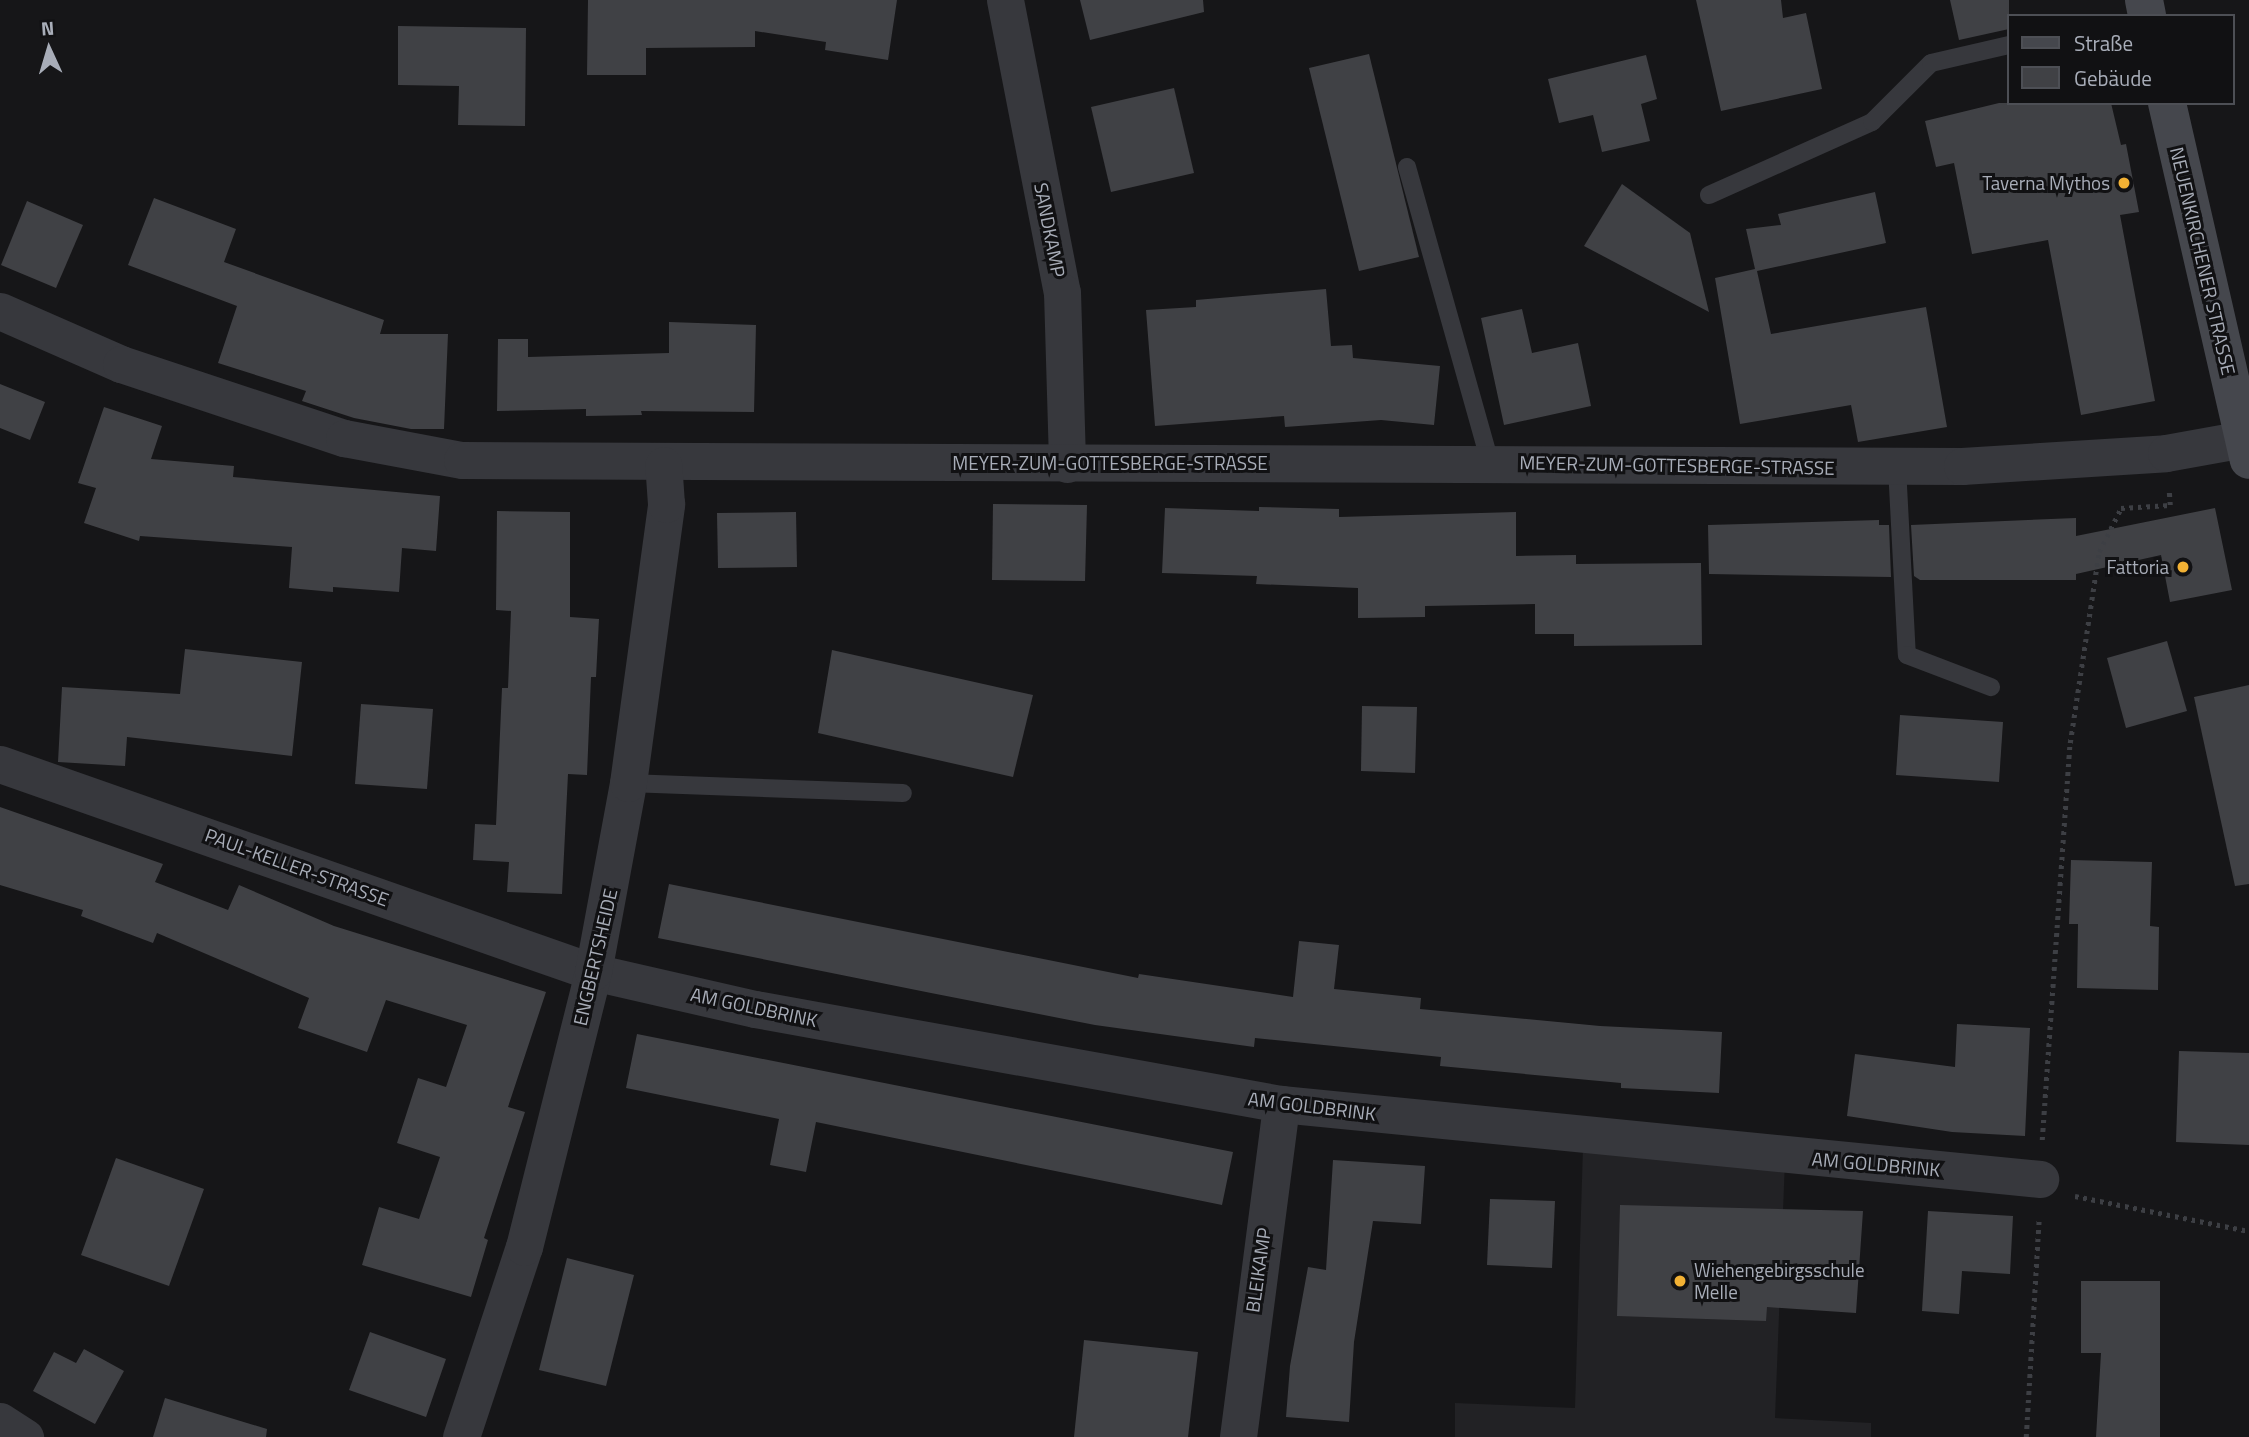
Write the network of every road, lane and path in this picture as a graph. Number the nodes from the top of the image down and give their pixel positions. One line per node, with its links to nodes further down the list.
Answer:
1 (1005, 0): 10 (street, SANDKAMP)
2 (2008, 45): 5 (lane)
3 (2167, 105): 7 (main road, NEUENKIRCHENER STRASSE)
4 (1407, 167): 9 (lane)
5 (1709, 194)
6 (0, 311): 11 (street, MEYER-ZUM-GOTTESBERGE-STRASSE)
7 (2247, 446): 8 (street, MEYER-ZUM-GOTTESBERGE-STRASSE)
8 (2166, 453): 12 (street, MEYER-ZUM-GOTTESBERGE-STRASSE); 19 (path)
9 (1490, 463): 10 (street, MEYER-ZUM-GOTTESBERGE-STRASSE); 12 (street, MEYER-ZUM-GOTTESBERGE-STRASSE)
10 (1067, 464): 11 (street, MEYER-ZUM-GOTTESBERGE-STRASSE)
11 (663, 465): 15 (street, ENGBERTSHEIDE)
12 (1897, 467): 13 (lane)
13 (1991, 687)
14 (0, 764): 17 (street, PAUL-KELLER-STRASSE)
15 (628, 783): 16 (lane); 17 (street, ENGBERTSHEIDE)
16 (903, 793)
17 (593, 972): 18 (street, AM GOLDBRINK); 23 (street, ENGBERTSHEIDE)
18 (1281, 1104): 19 (street, AM GOLDBRINK); 24 (street, BLEIKAMP)
19 (2040, 1184): 20 (path); 25 (path)
20 (2249, 1231)
21 (0, 1421): 22 (street)
22 (25, 1437)
23 (461, 1437)
24 (1238, 1437)
25 (2026, 1437)

